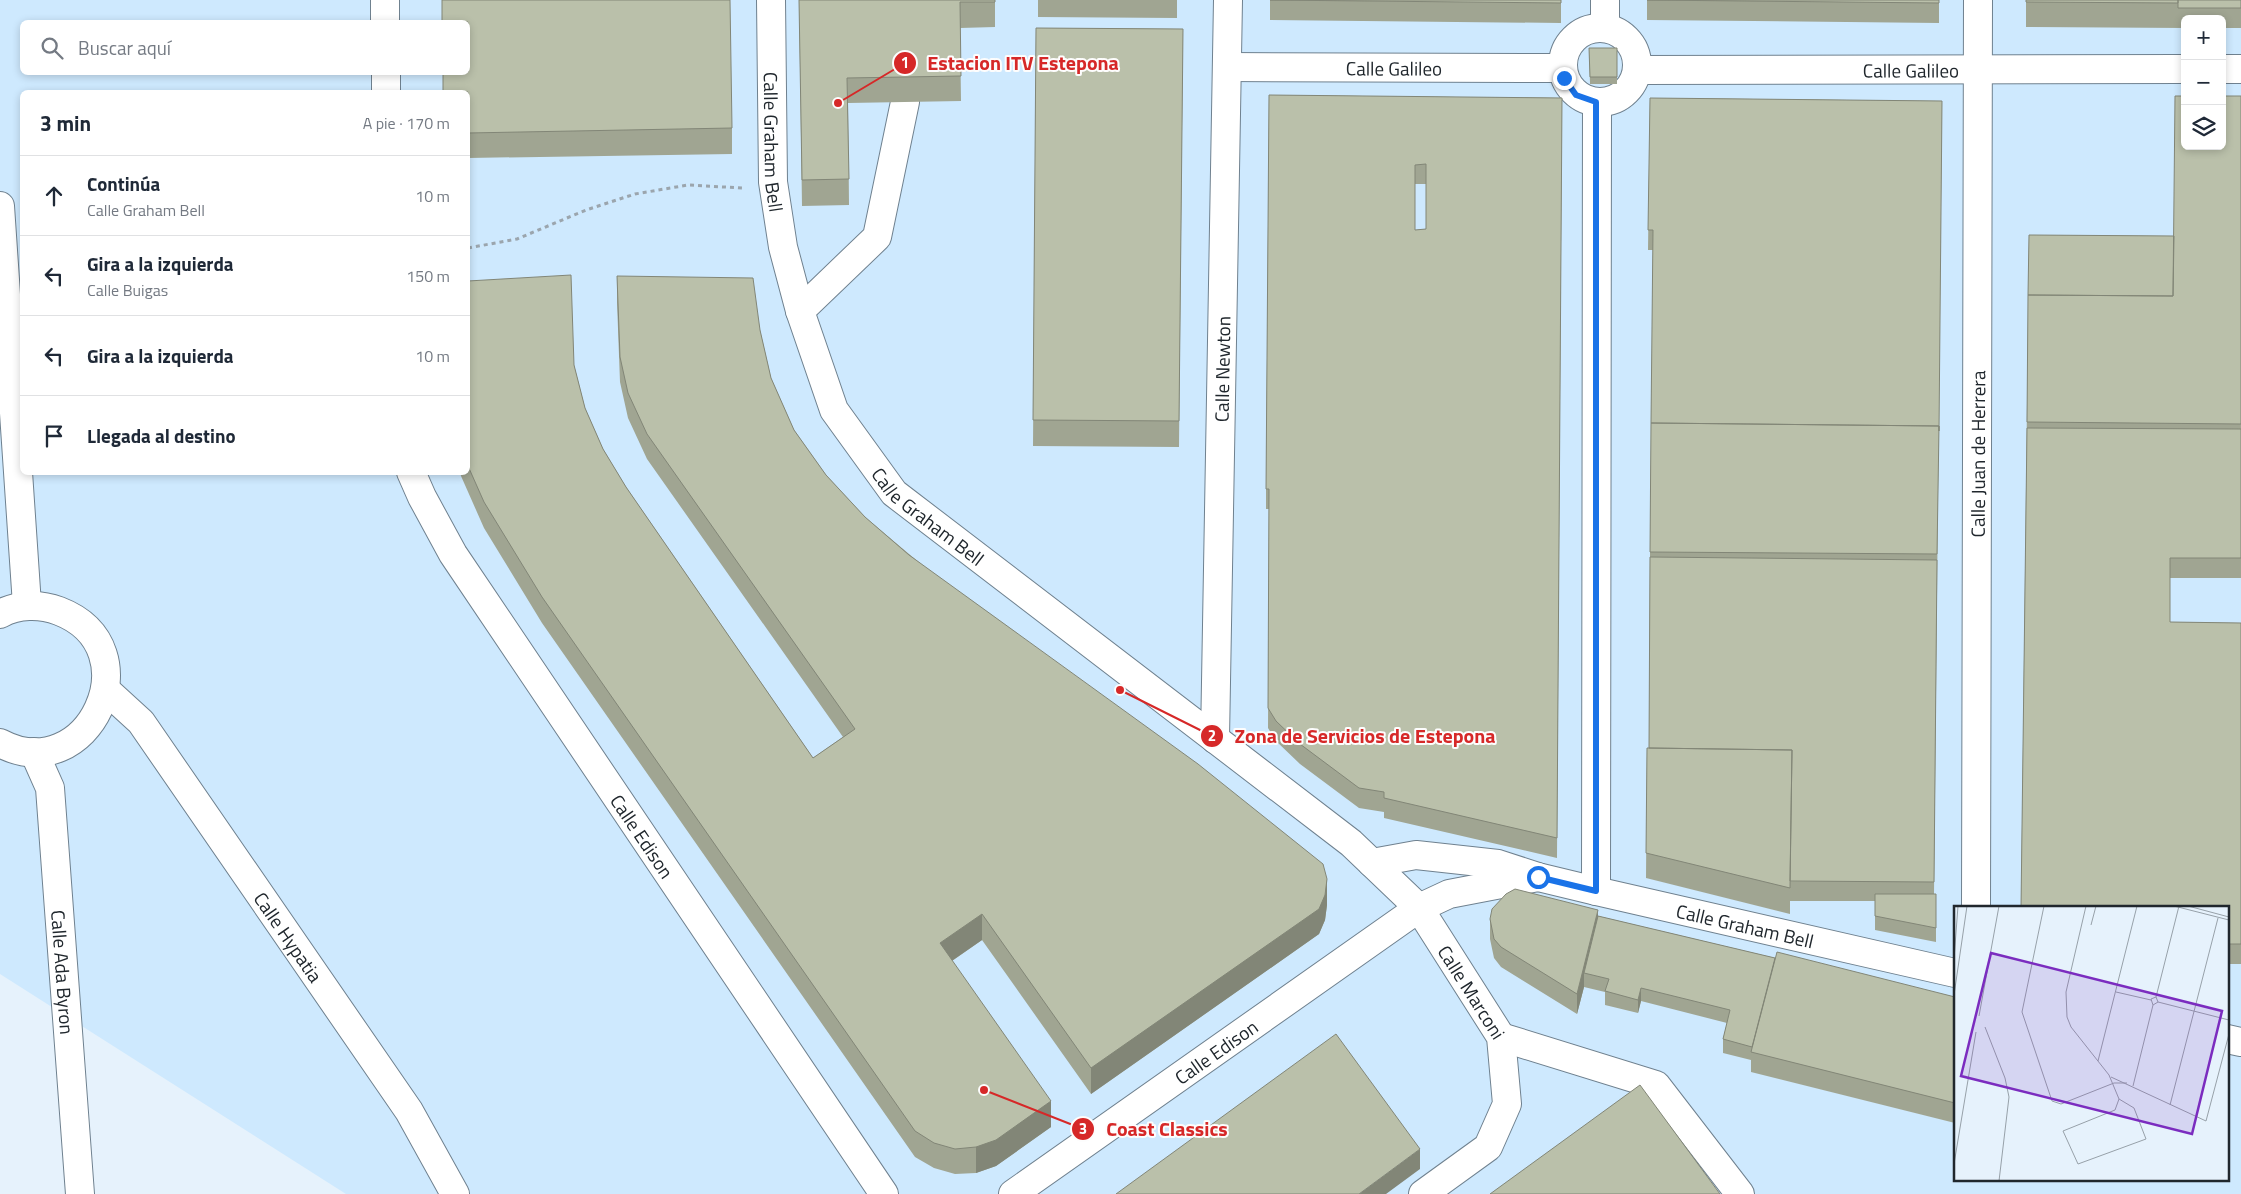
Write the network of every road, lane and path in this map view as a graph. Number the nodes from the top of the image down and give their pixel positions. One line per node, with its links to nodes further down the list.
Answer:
1 (385, 0): 6 (street)
2 (771, 0): 19 (street, Calle Graham Bell)
3 (1228, 0): 8 (street, Calle Newton)
4 (1605, 0): 7 (street)
5 (1978, 0): 14 (street, Calle Juan de Herrera)
6 (385, 20)
7 (1605, 28): 9 (street); 13 (street)
8 (1228, 67): 9 (street, Calle Galileo); 27 (street, Calle Newton)
9 (1562, 68): 18 (street)
10 (2181, 69): 14 (street, Calle Galileo)
11 (2226, 69): 12 (street)
12 (2241, 69)
13 (1637, 70): 14 (street, Calle Galileo); 18 (street)
14 (1978, 70): 33 (street, Calle Juan de Herrera)
15 (386, 75): 16 (street)
16 (386, 90)
17 (905, 102): 22 (street)
18 (1596, 102): 32 (street)
19 (774, 182): 21 (path); 22 (street, Calle Graham Bell)
20 (0, 206): 24 (street)
21 (470, 248)
22 (800, 311): 27 (street, Calle Graham Bell)
23 (412, 475): 41 (street, Calle Edison)
24 (26, 605): 25 (street); 26 (street)
25 (0, 614)
26 (106, 690): 29 (street); 40 (street, Calle Hypatia)
27 (1215, 739): 30 (street, Calle Graham Bell)
28 (0, 743): 29 (street)
29 (34, 752): 39 (street, Calle Ada Byron)
30 (1372, 863): 31 (street, Calle Graham Bell); 34 (street, Calle Graham Bell)
31 (1538, 877): 32 (street, Calle Graham Bell); 34 (street, Calle Graham Bell)
32 (1596, 891): 35 (street, Calle Graham Bell)
33 (1976, 906)
34 (1419, 908): 36 (street, Calle Marconi); 42 (street, Calle Edison)
35 (1954, 973)
36 (1501, 1037): 43 (street, Calle Marconi); 44 (street)
37 (2228, 1039): 38 (street)
38 (2241, 1042)
39 (80, 1194)
40 (455, 1194)
41 (884, 1194)
42 (1013, 1194)
43 (1424, 1194)
44 (1740, 1194)

